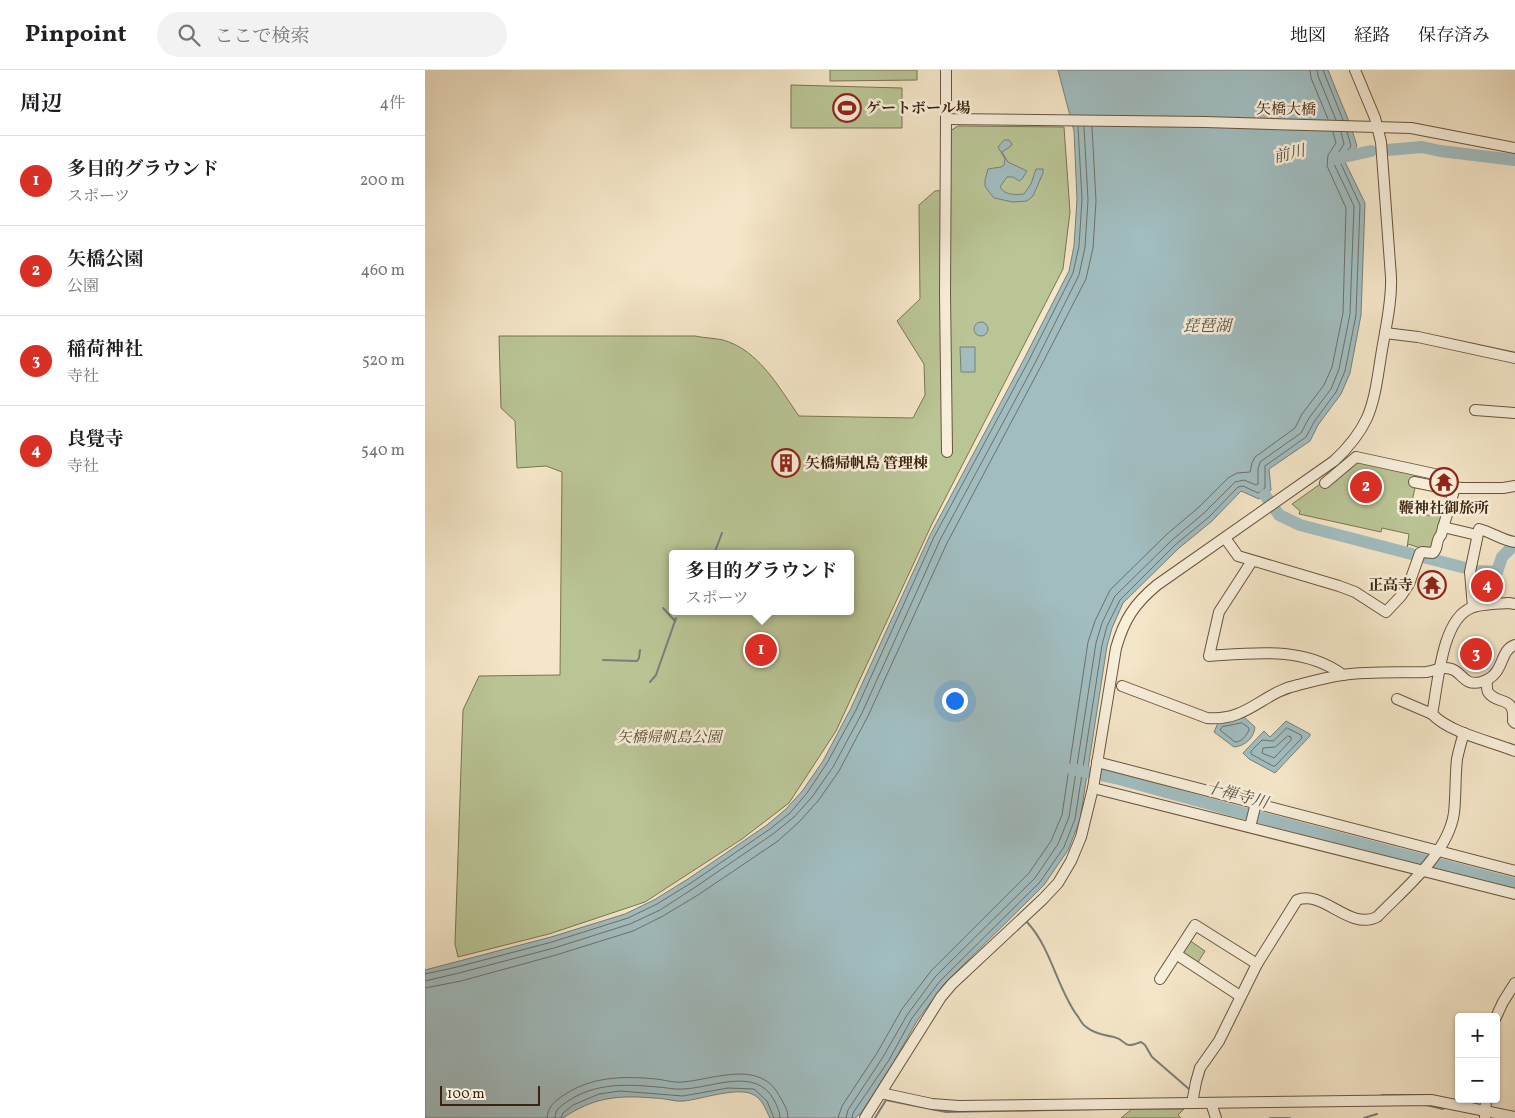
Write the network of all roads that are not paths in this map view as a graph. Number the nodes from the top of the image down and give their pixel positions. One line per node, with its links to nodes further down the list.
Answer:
1 (946, 70): 3 (street)
2 (1355, 70): 5 (street)
3 (946, 119): 5 (street, 矢橋大橋); 12 (street)
4 (1426, 121): 6 (street)
5 (1378, 126): 7 (street, 矢橋大橋); 8 (street)
6 (1515, 142)
7 (1515, 148)
8 (1385, 333): 9 (street); 19 (street)
9 (1515, 358)
10 (1475, 410): 11 (street)
11 (1515, 413)
12 (947, 452)
13 (1414, 482): 16 (street)
14 (1325, 483): 16 (street)
15 (1515, 486): 16 (street)
16 (1454, 489): 17 (street)
17 (1443, 527): 18 (street); 21 (street)
18 (1477, 535): 20 (street); 23 (street)
19 (1225, 538): 21 (street); 34 (street)
20 (1515, 542)
21 (1252, 561): 26 (street)
22 (1515, 604): 23 (street)
23 (1473, 607): 25 (street)
24 (1515, 644): 27 (street)
25 (1441, 668): 26 (street); 27 (street); 30 (street)
26 (1343, 675): 28 (street)
27 (1487, 680): 31 (street)
28 (1123, 686)
29 (1397, 699): 30 (street)
30 (1432, 714): 32 (street)
31 (1515, 723)
32 (1464, 733): 33 (street); 38 (street)
33 (1515, 751)
34 (1097, 763): 35 (street); 36 (street)
35 (1093, 787): 37 (street); 48 (street)
36 (1255, 805): 37 (street); 38 (street)
37 (1250, 826): 39 (street)
38 (1438, 852): 39 (street); 40 (street)
39 (1423, 870): 41 (street); 43 (street)
40 (1515, 871)
41 (1515, 894)
42 (1176, 954): 43 (street); 44 (street); 46 (street)
43 (1257, 964): 46 (street)
44 (1160, 979)
45 (1515, 983): 47 (street)
46 (1240, 996): 49 (street)
47 (1498, 1013)
48 (881, 1093): 49 (street); 53 (street)
49 (1193, 1103): 50 (street)
50 (1211, 1103): 51 (street); 54 (street)
51 (1485, 1115): 52 (street)
52 (1515, 1117)
53 (865, 1118)
54 (1216, 1118)

